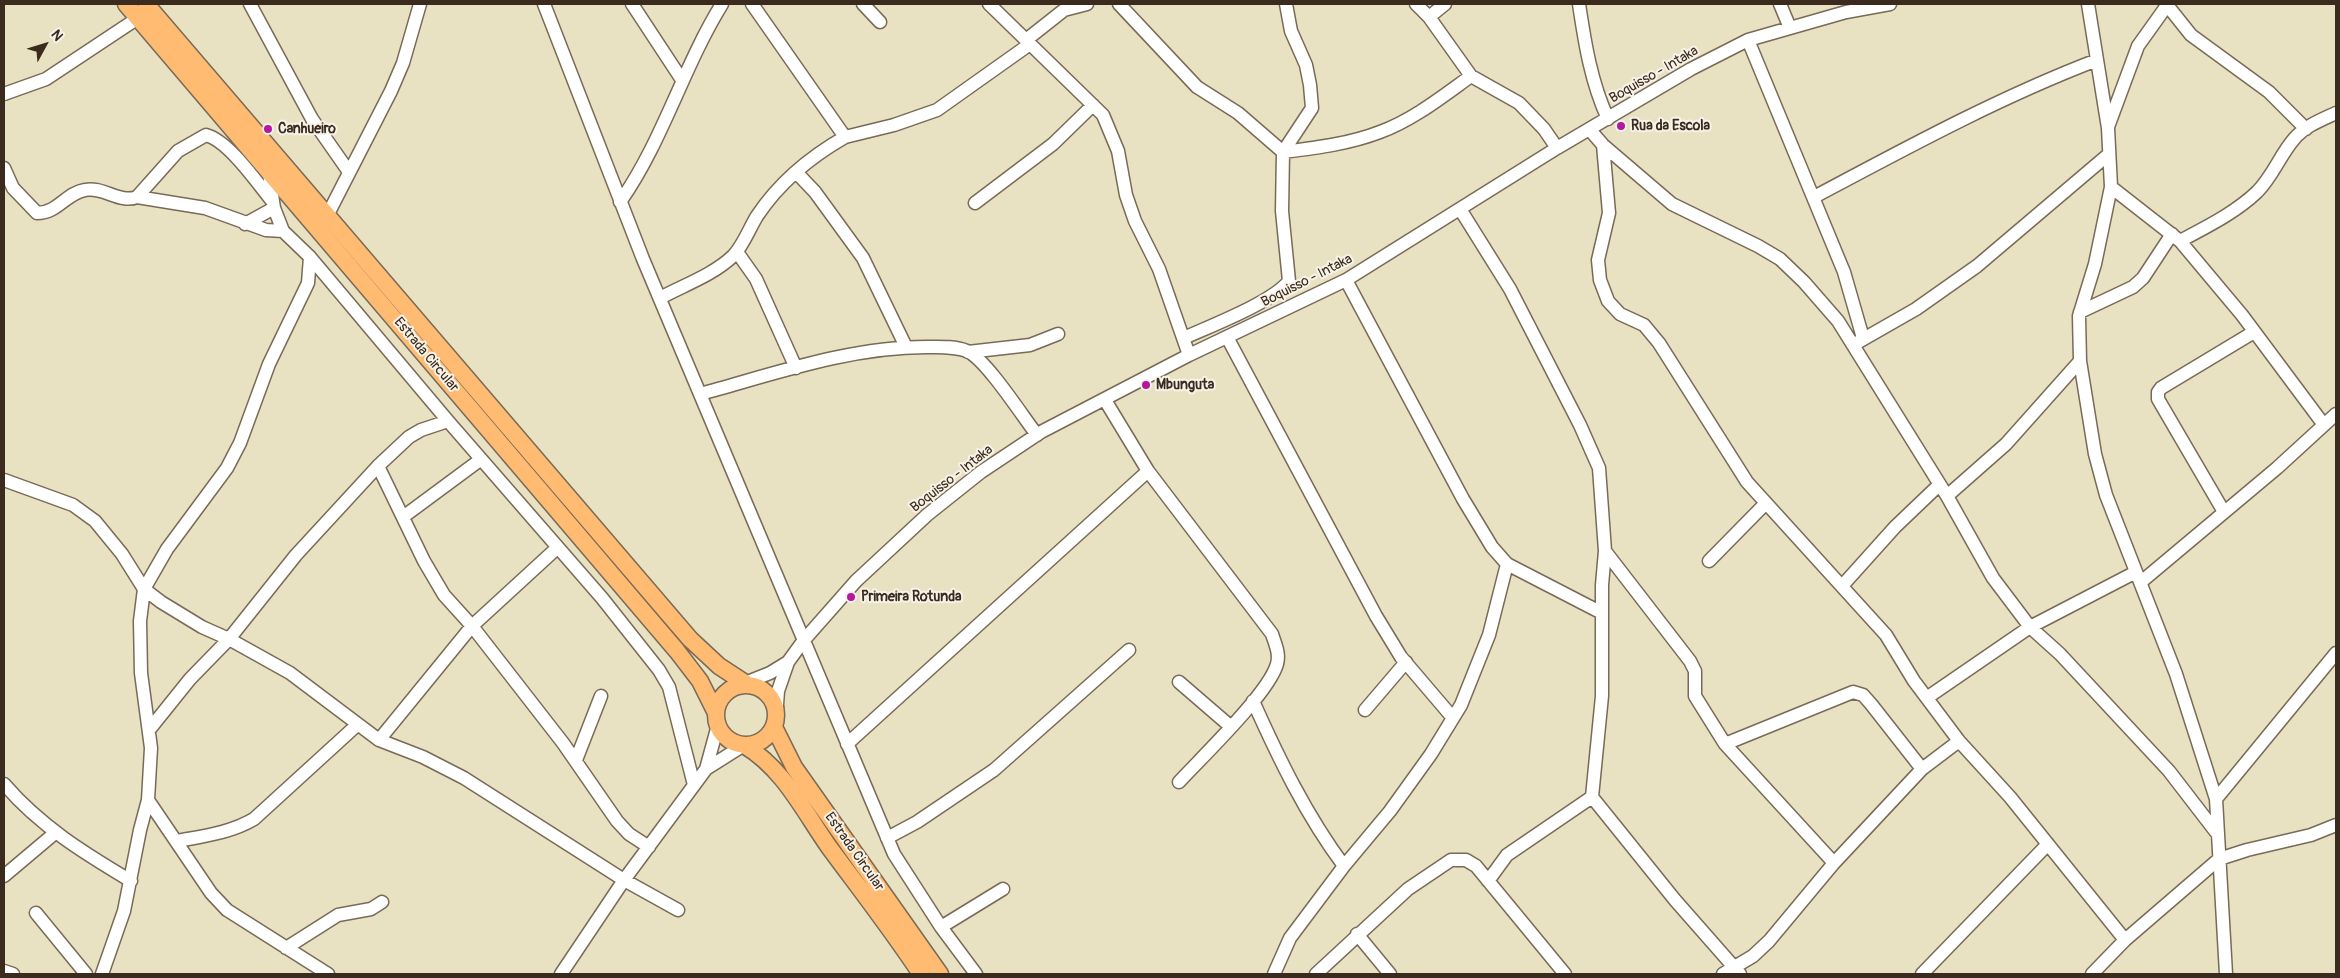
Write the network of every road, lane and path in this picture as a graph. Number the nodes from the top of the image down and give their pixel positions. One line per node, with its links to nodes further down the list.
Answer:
1 (126, 4): 21 (main road, Estrada Circular)
2 (250, 4): 43 (street)
3 (544, 4): 50 (street)
4 (632, 4): 29 (street)
5 (722, 4): 29 (street)
6 (752, 4): 37 (street)
7 (863, 4): 23 (street)
8 (989, 4): 26 (street)
9 (1087, 4): 26 (street)
10 (1119, 4): 40 (street)
11 (1286, 4): 40 (street)
12 (1416, 4): 22 (street)
13 (1445, 4): 22 (street)
14 (1579, 4): 33 (street)
15 (1780, 4): 24 (street)
16 (1890, 4): 20 (street, Boquisso - Intaka)
17 (2088, 4): 27 (street)
18 (2167, 4): 34 (street); 35 (street)
19 (418, 6): 43 (street)
20 (1847, 8): 24 (street, Boquisso - Intaka)
21 (142, 11): 30 (street); 45 (main road, Estrada Circular); 54 (main road, Estrada Circular)
22 (1429, 16): 28 (street)
23 (880, 22)
24 (1790, 28): 25 (street, Boquisso - Intaka)
25 (1748, 40): 33 (street, Boquisso - Intaka); 49 (street)
26 (1028, 42): 31 (street); 37 (street)
27 (2097, 60): 34 (street); 49 (street)
28 (1471, 76): 39 (street); 40 (street)
29 (682, 80): 50 (street)
30 (4, 94)
31 (1093, 105): 51 (street); 68 (street)
32 (2336, 113): 35 (street)
33 (1608, 119): 36 (street, Boquisso - Intaka)
34 (2108, 128): 41 (street)
35 (2306, 128): 57 (street)
36 (1590, 130): 38 (street); 39 (street, Boquisso - Intaka)
37 (845, 137): 44 (street)
38 (1603, 145): 69 (street); 86 (street)
39 (1557, 148): 53 (street, Boquisso - Intaka)
40 (1283, 152): 68 (street)
41 (2109, 154): 46 (street); 69 (street)
42 (4, 168): 47 (street)
43 (349, 172): 54 (street)
44 (796, 172): 58 (street); 70 (street)
45 (269, 173): 52 (street); 112 (main road, Estrada Circular)
46 (2111, 187): 57 (street); 64 (street)
47 (8, 189): 48 (street)
48 (137, 197): 52 (street); 55 (street)
49 (1814, 197): 69 (street)
50 (620, 202): 63 (street)
51 (975, 202)
52 (274, 205): 55 (street); 56 (street)
53 (1460, 209): 61 (street, Boquisso - Intaka); 90 (street)
54 (328, 214): 106 (main road, Estrada Circular)
55 (245, 224): 56 (street)
56 (283, 231): 59 (street)
57 (2176, 238): 64 (street); 65 (street)
58 (737, 252): 63 (street); 74 (street)
59 (310, 257): 60 (street); 62 (street)
60 (326, 277): 62 (street); 78 (street)
61 (1346, 280): 67 (street, Boquisso - Intaka); 92 (street)
62 (308, 283): 95 (street)
63 (660, 298): 75 (street)
64 (2080, 312): 73 (street)
65 (2254, 332): 79 (street); 87 (street)
66 (1058, 334): 71 (street)
67 (1227, 337): 72 (street, Boquisso - Intaka); 104 (street)
68 (1184, 338): 72 (street)
69 (1858, 342): 85 (street)
70 (906, 347): 71 (street); 74 (street)
71 (968, 352): 80 (street)
72 (1189, 355): 76 (street, Boquisso - Intaka)
73 (2080, 361): 85 (street); 93 (street)
74 (796, 368): 75 (street)
75 (700, 394): 100 (street)
76 (1105, 400): 80 (street, Boquisso - Intaka); 83 (street)
77 (2336, 414): 79 (street)
78 (448, 421): 81 (street); 82 (street)
79 (2324, 425): 87 (street)
80 (1037, 435): 100 (street, Boquisso - Intaka)
81 (480, 460): 88 (street); 89 (street)
82 (378, 466): 88 (street); 99 (street)
83 (1148, 472): 109 (street); 119 (street)
84 (4, 480): 95 (street)
85 (1943, 491): 94 (street); 98 (street)
86 (1766, 503): 91 (street); 94 (street)
87 (2224, 512): 93 (street)
88 (404, 517): 97 (street)
89 (557, 548): 97 (street); 127 (street)
90 (1605, 551): 96 (street); 120 (street)
91 (1709, 561)
92 (1507, 564): 96 (street); 111 (street)
93 (2138, 577): 98 (street); 129 (street)
94 (1842, 586): 108 (street)
95 (144, 589): 99 (street); 116 (street)
96 (1602, 613): 128 (street)
97 (472, 626): 117 (street); 122 (street)
98 (2030, 627): 108 (street); 132 (street)
99 (229, 639): 114 (street); 116 (street)
100 (804, 640): 103 (street, Boquisso - Intaka); 119 (street)
101 (1129, 650): 134 (street)
102 (2336, 653): 129 (street)
103 (788, 662): 106 (street); 113 (street)
104 (1406, 662): 110 (street); 111 (street)
105 (1179, 682): 115 (street)
106 (745, 683): 112 (main road); 113 (main road)
107 (601, 696): 122 (street)
108 (1928, 697): 118 (street)
109 (1253, 701): 115 (street); 140 (street)
110 (1365, 710)
111 (1453, 718): 140 (street)
112 (717, 719): 121 (main road); 123 (street)
113 (775, 722): 121 (main road); 161 (main road, Estrada Circular)
114 (357, 725): 117 (street); 135 (street)
115 (1230, 726): 125 (street)
116 (149, 730): 130 (street)
117 (380, 740): 143 (street)
118 (1959, 740): 124 (street); 136 (street)
119 (847, 744): 134 (street)
120 (1725, 744): 124 (street); 139 (street)
121 (744, 745): 123 (street); 160 (main road, Estrada Circular)
122 (576, 760): 137 (street)
123 (706, 769): 127 (street)
124 (1922, 769): 139 (street)
125 (1178, 782)
126 (4, 784): 133 (street)
127 (694, 785): 137 (street)
128 (1592, 797): 144 (street); 154 (street)
129 (2216, 799): 132 (street)
130 (148, 800): 135 (street); 142 (street)
131 (2336, 825): 138 (street)
132 (2216, 832): 138 (street)
133 (55, 833): 141 (street); 142 (street)
134 (887, 838): 149 (street)
135 (177, 841): 152 (street)
136 (2048, 844): 151 (street); 168 (street)
137 (649, 847): 143 (street)
138 (2219, 860): 151 (street); 170 (street)
139 (1834, 863): 154 (street)
140 (1344, 866): 163 (street)
141 (4, 876)
142 (132, 880): 157 (street)
143 (624, 880): 147 (street); 159 (street)
144 (1488, 881): 150 (street); 166 (street)
145 (1003, 890): 149 (street)
146 (382, 902): 152 (street)
147 (678, 910)
148 (36, 913): 156 (street)
149 (941, 927): 162 (street)
150 (1357, 934): 164 (street); 165 (street)
151 (2125, 940): 169 (street)
152 (286, 948): 158 (street)
153 (4, 970): 155 (street)
154 (1737, 970): 167 (street)
155 (13, 974)
156 (86, 974)
157 (102, 974)
158 (328, 974)
159 (561, 974)
160 (921, 974)
161 (940, 974)
162 (976, 974)
163 (1274, 974)
164 (1316, 974)
165 (1390, 974)
166 (1565, 974)
167 (1723, 974)
168 (1922, 974)
169 (2092, 974)
170 (2226, 974)

